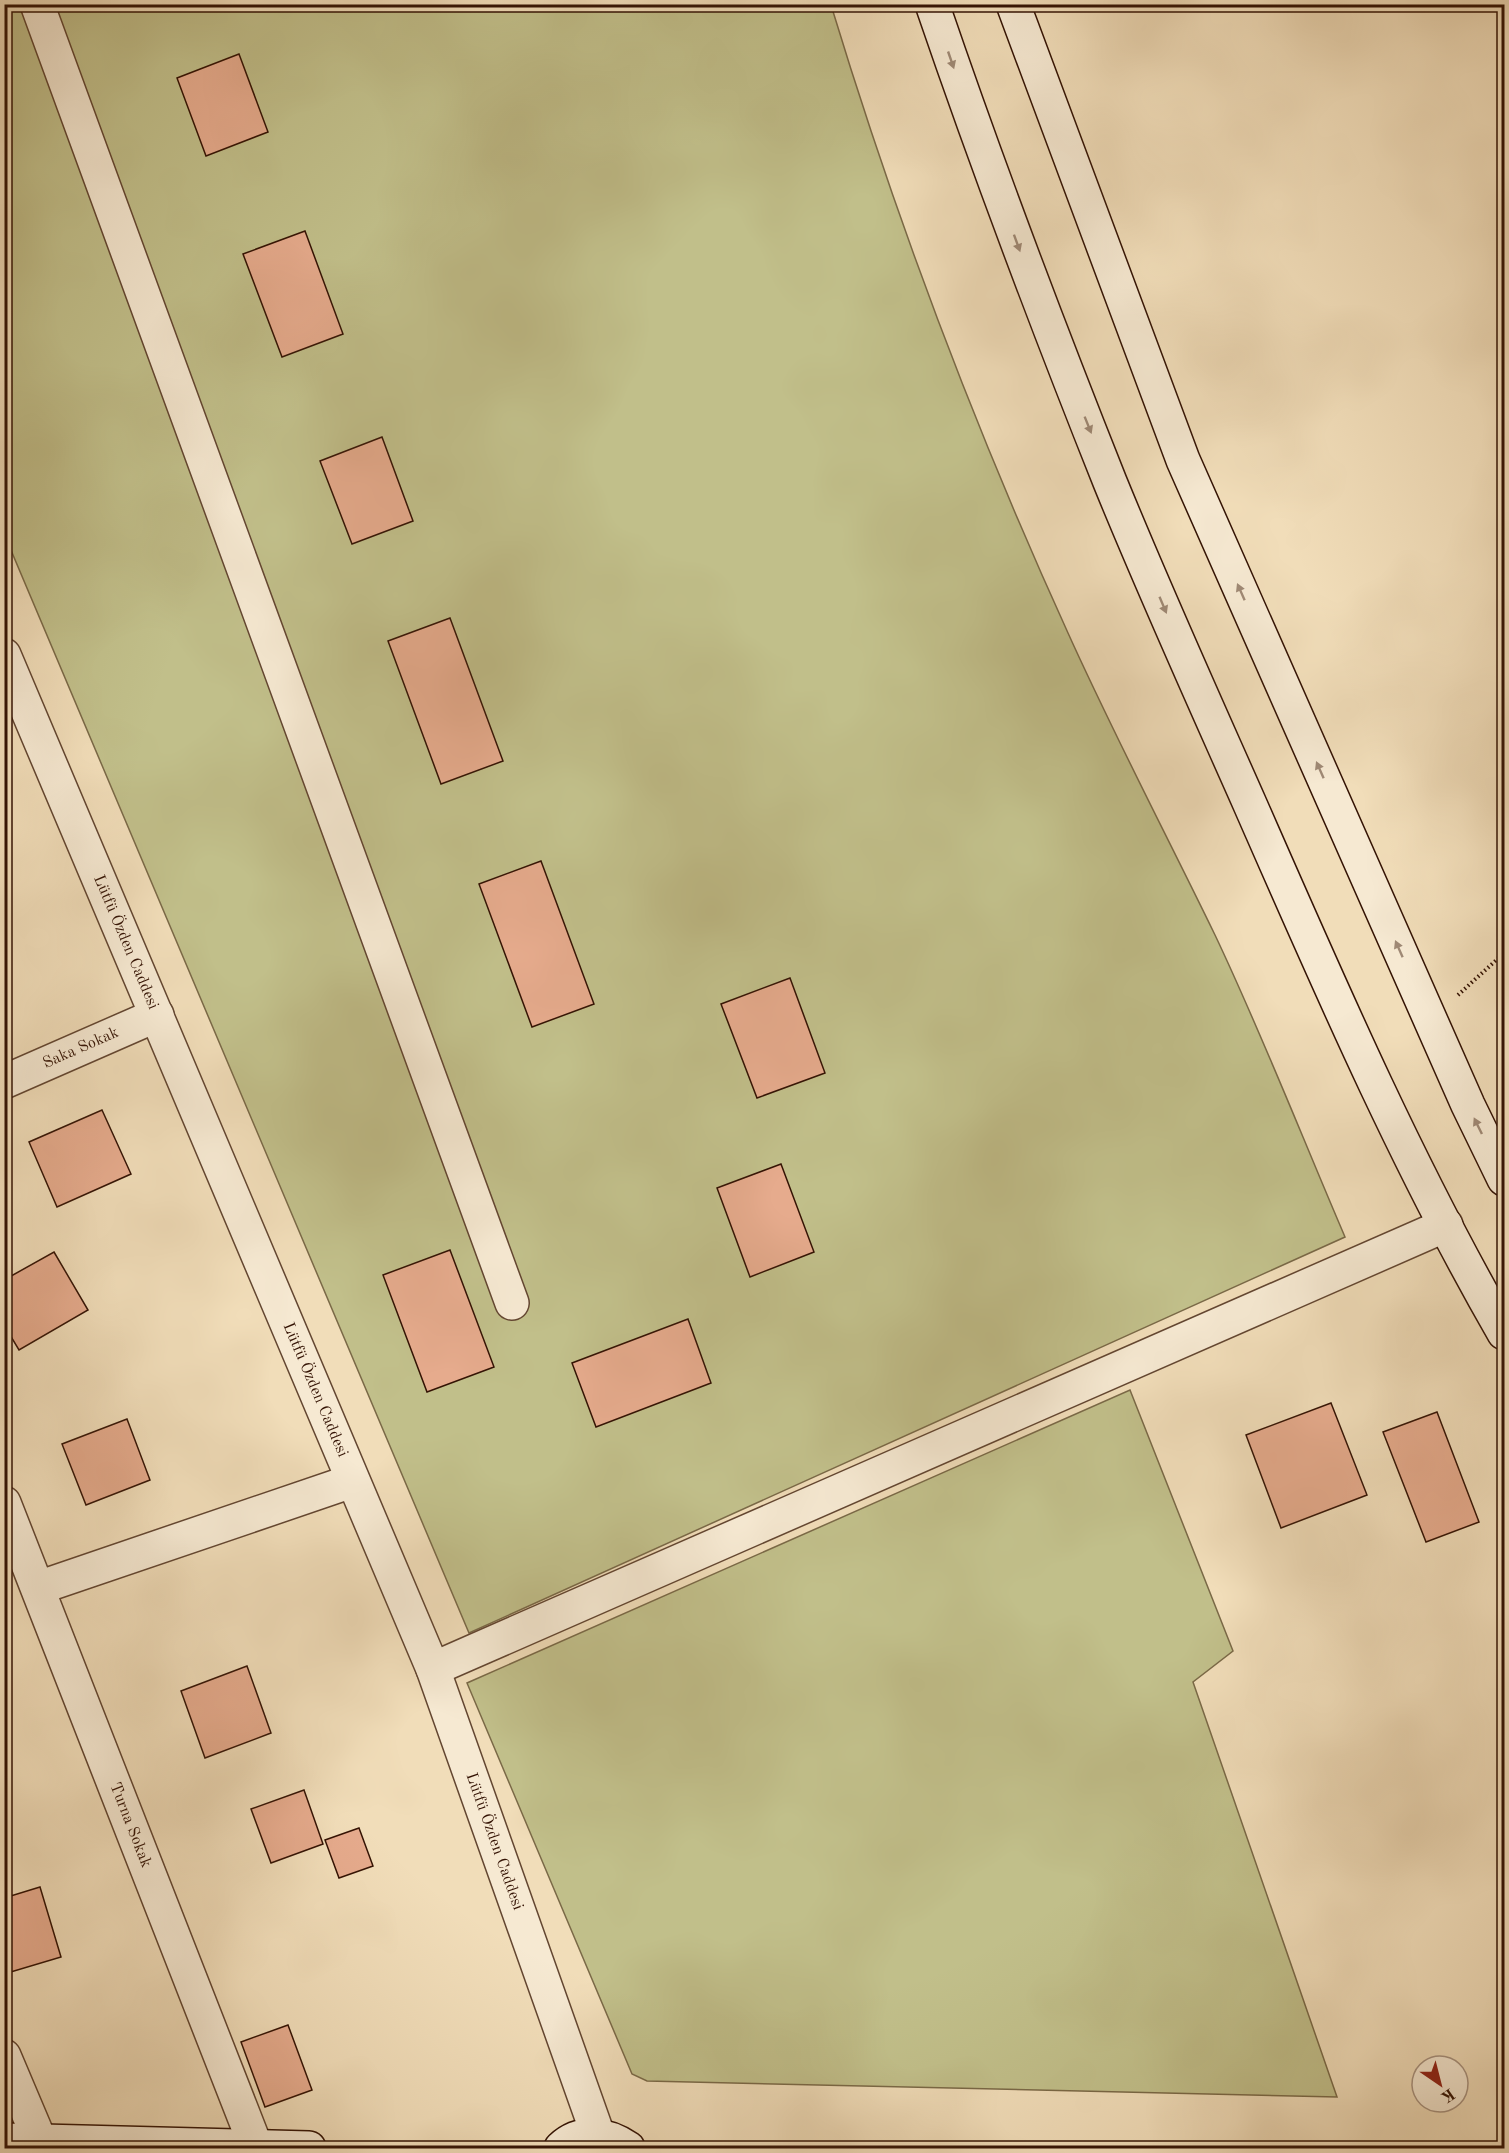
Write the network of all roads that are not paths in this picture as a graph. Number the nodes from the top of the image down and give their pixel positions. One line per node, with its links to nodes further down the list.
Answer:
1 (37, 4): 9 (street)
2 (932, 4): 8 (street, one-way to 8)
3 (1013, 4): 7 (street, one-way to 3)
4 (4, 655): 5 (street, Lütfü Özden Caddesi)
5 (157, 1015): 6 (street, Saka Sokak); 11 (street, Lütfü Özden Caddesi)
6 (4, 1082)
7 (1504, 1179)
8 (1446, 1225): 10 (street); 14 (street)
9 (512, 1303)
10 (1504, 1333)
11 (352, 1481): 13 (street); 14 (street, Lütfü Özden Caddesi)
12 (4, 1503): 13 (street, Turna Sokak)
13 (38, 1588): 19 (street, Turna Sokak)
14 (433, 1669): 16 (street, Lütfü Özden Caddesi)
15 (4, 2056): 18 (street)
16 (598, 2135): 21 (street); 22 (street)
17 (4, 2140): 18 (street)
18 (40, 2141): 19 (street)
19 (256, 2147): 20 (street)
20 (309, 2148)
21 (561, 2148)
22 (628, 2148)

